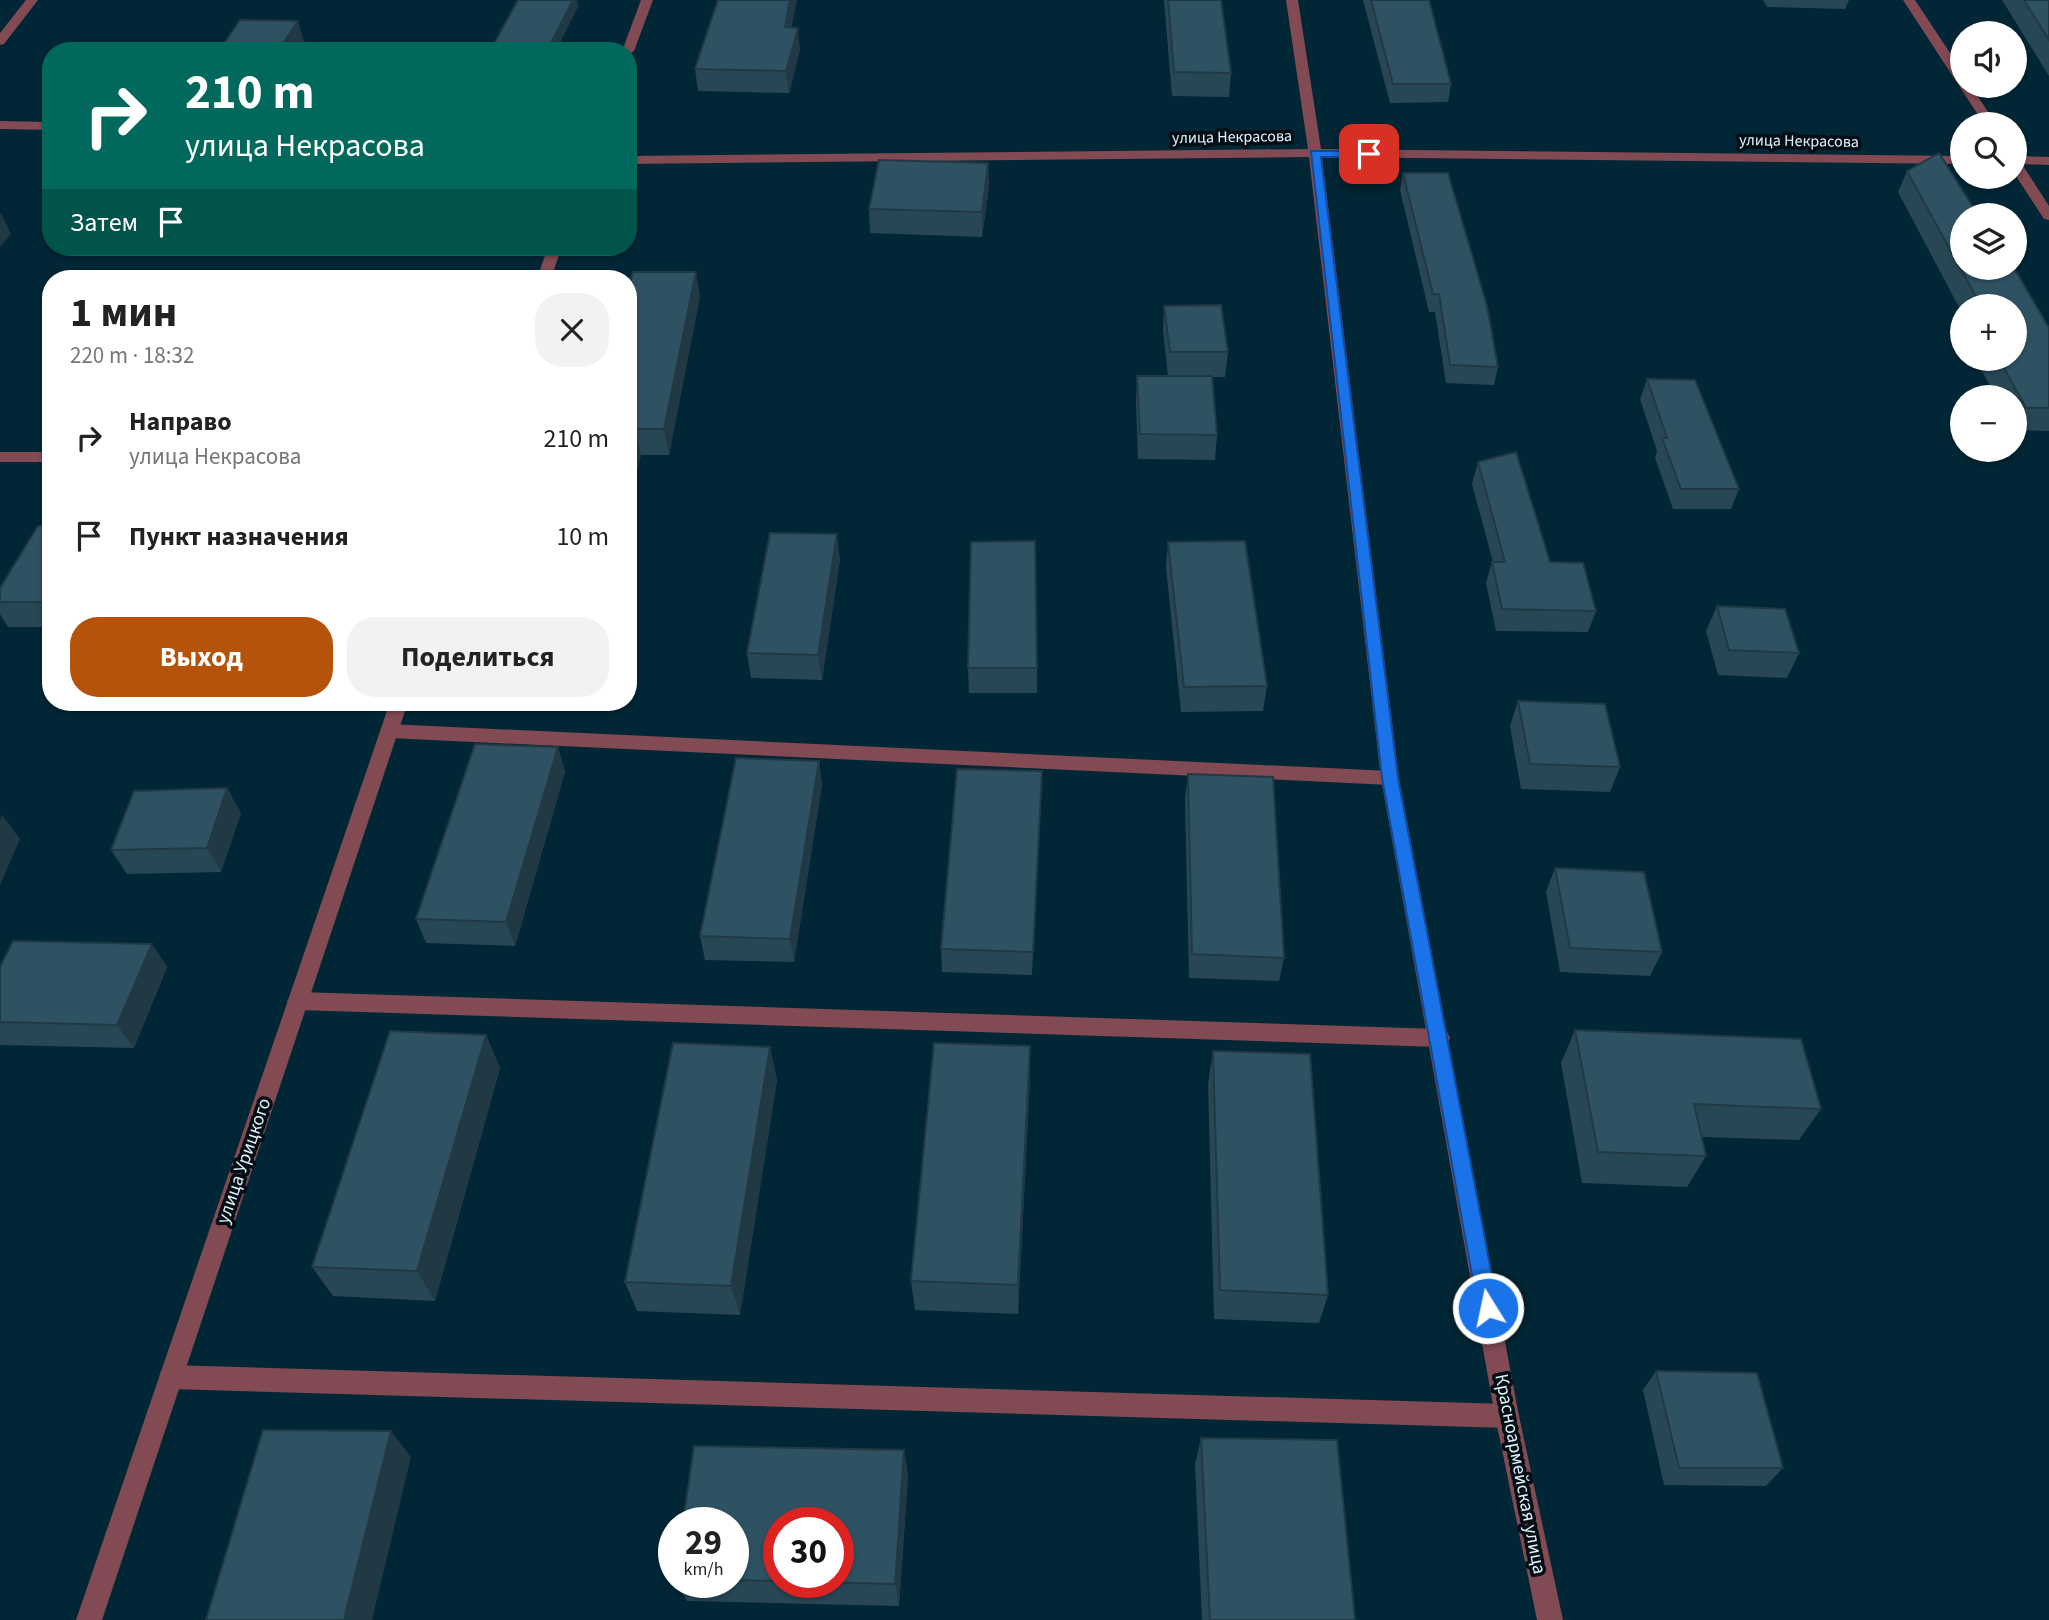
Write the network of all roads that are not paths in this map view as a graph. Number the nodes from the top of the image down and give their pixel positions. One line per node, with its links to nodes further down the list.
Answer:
1 (33, 0): 5 (street)
2 (647, 0): 6 (street)
3 (1292, 0): 10 (street, Красноармейская улица)
4 (1909, 0): 7 (street)
5 (0, 41)
6 (631, 42)
7 (1950, 63)
8 (0, 125): 9 (street)
9 (42, 126)
10 (1315, 153): 11 (street, улица Некрасова); 12 (street, улица Некрасова); 21 (street, Красноармейская улица)
11 (637, 160)
12 (1950, 160)
13 (2049, 160): 14 (street)
14 (2027, 161)
15 (2027, 181): 16 (street)
16 (2049, 216)
17 (0, 457): 18 (street)
18 (42, 457)
19 (396, 711): 20 (street, улица Урицкого)
20 (389, 731): 21 (street); 22 (street, улица Урицкого)
21 (1390, 778): 23 (street, Красноармейская улица)
22 (298, 1001): 23 (street); 24 (street, улица Урицкого)
23 (1439, 1038): 25 (street, Красноармейская улица)
24 (171, 1377): 25 (street); 26 (street, улица Урицкого)
25 (1507, 1416): 27 (street, Красноармейская улица)
26 (89, 1620)
27 (1550, 1620)

